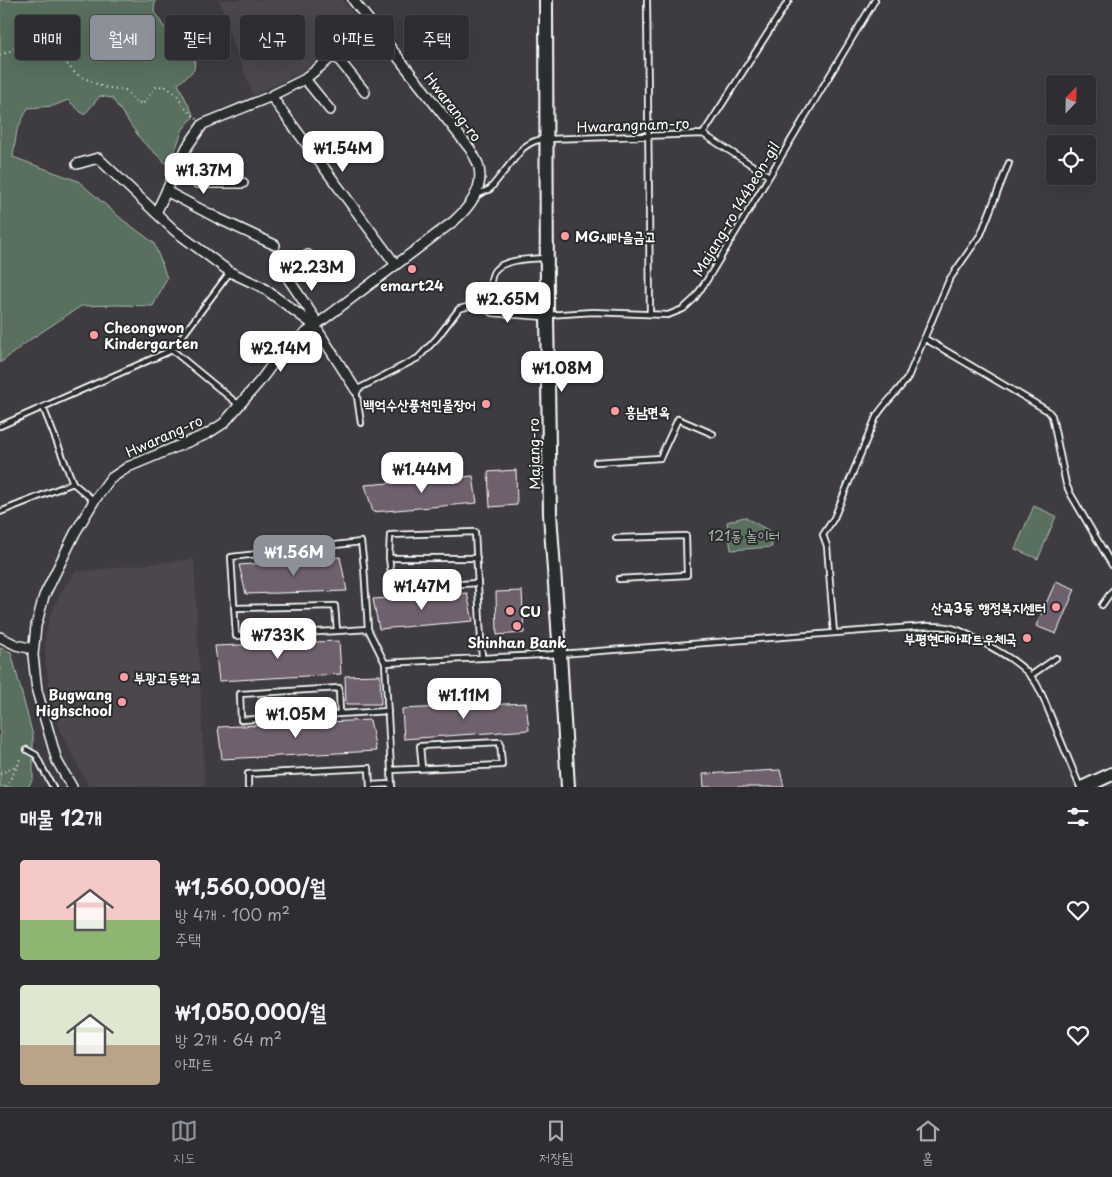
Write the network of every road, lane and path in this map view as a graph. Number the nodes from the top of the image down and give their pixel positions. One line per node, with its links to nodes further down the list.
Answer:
1 (352, 0): 6 (street, Hwarang-ro)
2 (546, 0): 18 (main road, Majang-ro)
3 (647, 0): 17 (lane)
4 (789, 0): 16 (lane)
5 (873, 1): 22 (lane, Majang-ro 144beon-gil)
6 (363, 15)
7 (394, 54): 25 (street, Hwarang-ro)
8 (0, 55): 15 (path)
9 (328, 60): 11 (street)
10 (340, 60): 12 (street)
11 (305, 79): 13 (street); 14 (street)
12 (365, 92)
13 (272, 96): 15 (street); 30 (street)
14 (330, 110)
15 (203, 124): 21 (street)
16 (703, 134): 17 (lane, Hwarangnam-ro); 22 (lane, Hwarangnam-ro)
17 (648, 136): 18 (lane, Hwarangnam-ro); 33 (lane)
18 (547, 139): 25 (lane, Hwarangnam-ro); 29 (main road, Majang-ro)
19 (1009, 162): 36 (lane)
20 (77, 164): 26 (street)
21 (176, 170): 23 (street); 24 (street)
22 (768, 176): 33 (lane, Majang-ro 144beon-gil)
23 (243, 183)
24 (166, 191): 26 (street); 27 (street)
25 (475, 196): 30 (street, Hwarang-ro)
26 (156, 213): 31 (street)
27 (275, 245)
28 (308, 255): 35 (street)
29 (547, 258): 32 (lane); 34 (main road, Majang-ro)
30 (396, 265): 35 (street, Hwarang-ro)
31 (230, 272): 35 (street); 37 (lane)
32 (490, 305): 34 (street); 38 (lane)
33 (650, 314): 34 (lane, Majang-ro 144beon-gil)
34 (547, 315): 62 (main road, Majang-ro)
35 (315, 326): 38 (street); 39 (street, Hwarang-ro)
36 (924, 338): 51 (lane); 59 (lane)
37 (172, 350): 39 (lane); 40 (lane)
38 (356, 390): 41 (lane)
39 (239, 405): 46 (street, Hwarang-ro)
40 (44, 407): 42 (lane); 45 (lane)
41 (361, 423)
42 (0, 426)
43 (713, 434): 44 (lane)
44 (596, 462)
45 (73, 482): 46 (lane); 47 (lane)
46 (94, 501): 61 (street, Hwarang-ro)
47 (0, 512)
48 (616, 538): 52 (lane)
49 (389, 558): 50 (lane); 50 (lane); 53 (lane)
50 (476, 558): 53 (lane)
51 (1112, 565)
52 (619, 579)
53 (478, 583): 63 (lane)
54 (1112, 591): 55 (lane)
55 (1102, 605)
56 (234, 608): 57 (lane); 58 (lane); 58 (lane)
57 (368, 628): 58 (lane); 65 (lane)
58 (337, 631)
59 (834, 633): 62 (lane); 66 (lane)
60 (0, 636): 61 (street)
61 (34, 649): 79 (street, Hwarang-ro)
62 (560, 654): 63 (lane); 81 (main road, Majang-ro)
63 (482, 658): 65 (lane)
64 (1056, 658): 66 (lane)
65 (385, 663): 67 (lane)
66 (1030, 676): 82 (lane)
67 (388, 711): 68 (lane); 72 (lane)
68 (340, 714): 68 (lane)
69 (27, 750): 70 (path); 78 (lane)
70 (18, 764): 73 (path); 77 (path)
71 (422, 768): 71 (lane); 72 (lane)
72 (391, 770): 76 (lane)
73 (0, 774)
74 (1112, 775): 83 (main road)
75 (370, 786): 76 (lane); 80 (lane)
76 (391, 786)
77 (6, 787)
78 (53, 787)
79 (72, 787)
80 (248, 787)
81 (568, 787)
82 (1080, 787)
83 (1084, 787)

